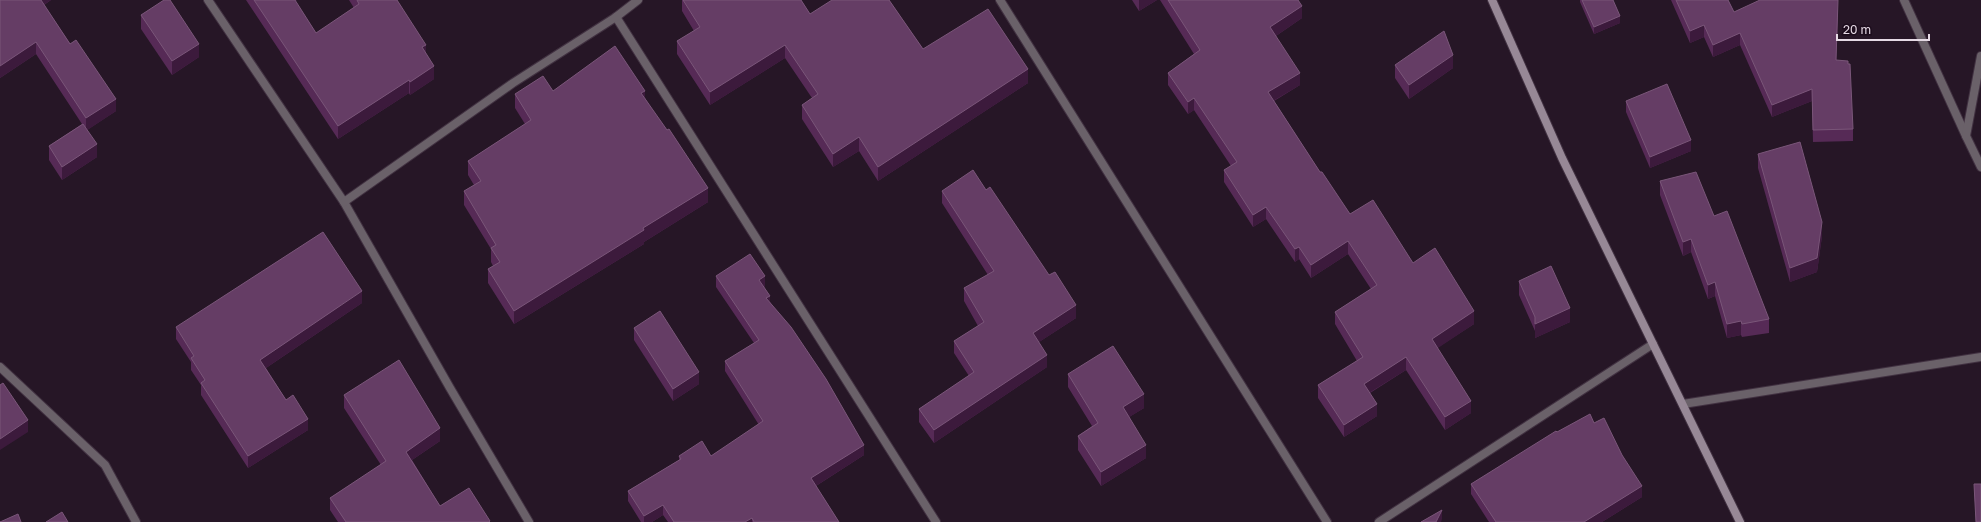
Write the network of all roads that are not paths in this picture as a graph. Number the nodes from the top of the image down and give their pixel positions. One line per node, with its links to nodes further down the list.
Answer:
1 (208, 0): 10 (street)
2 (638, 0): 6 (street)
3 (1000, 0): 18 (street)
4 (1492, 0): 11 (street)
5 (1904, 0): 8 (street)
6 (616, 17): 10 (street); 17 (street)
7 (1981, 56): 8 (street)
8 (1966, 136): 9 (street)
9 (1981, 166)
10 (344, 202): 16 (street)
11 (1653, 344): 14 (street); 19 (street)
12 (1981, 357): 14 (street)
13 (0, 366): 15 (street)
14 (1683, 404): 20 (street)
15 (136, 522)
16 (529, 522)
17 (936, 522)
18 (1327, 522)
19 (1379, 522)
20 (1740, 522)

